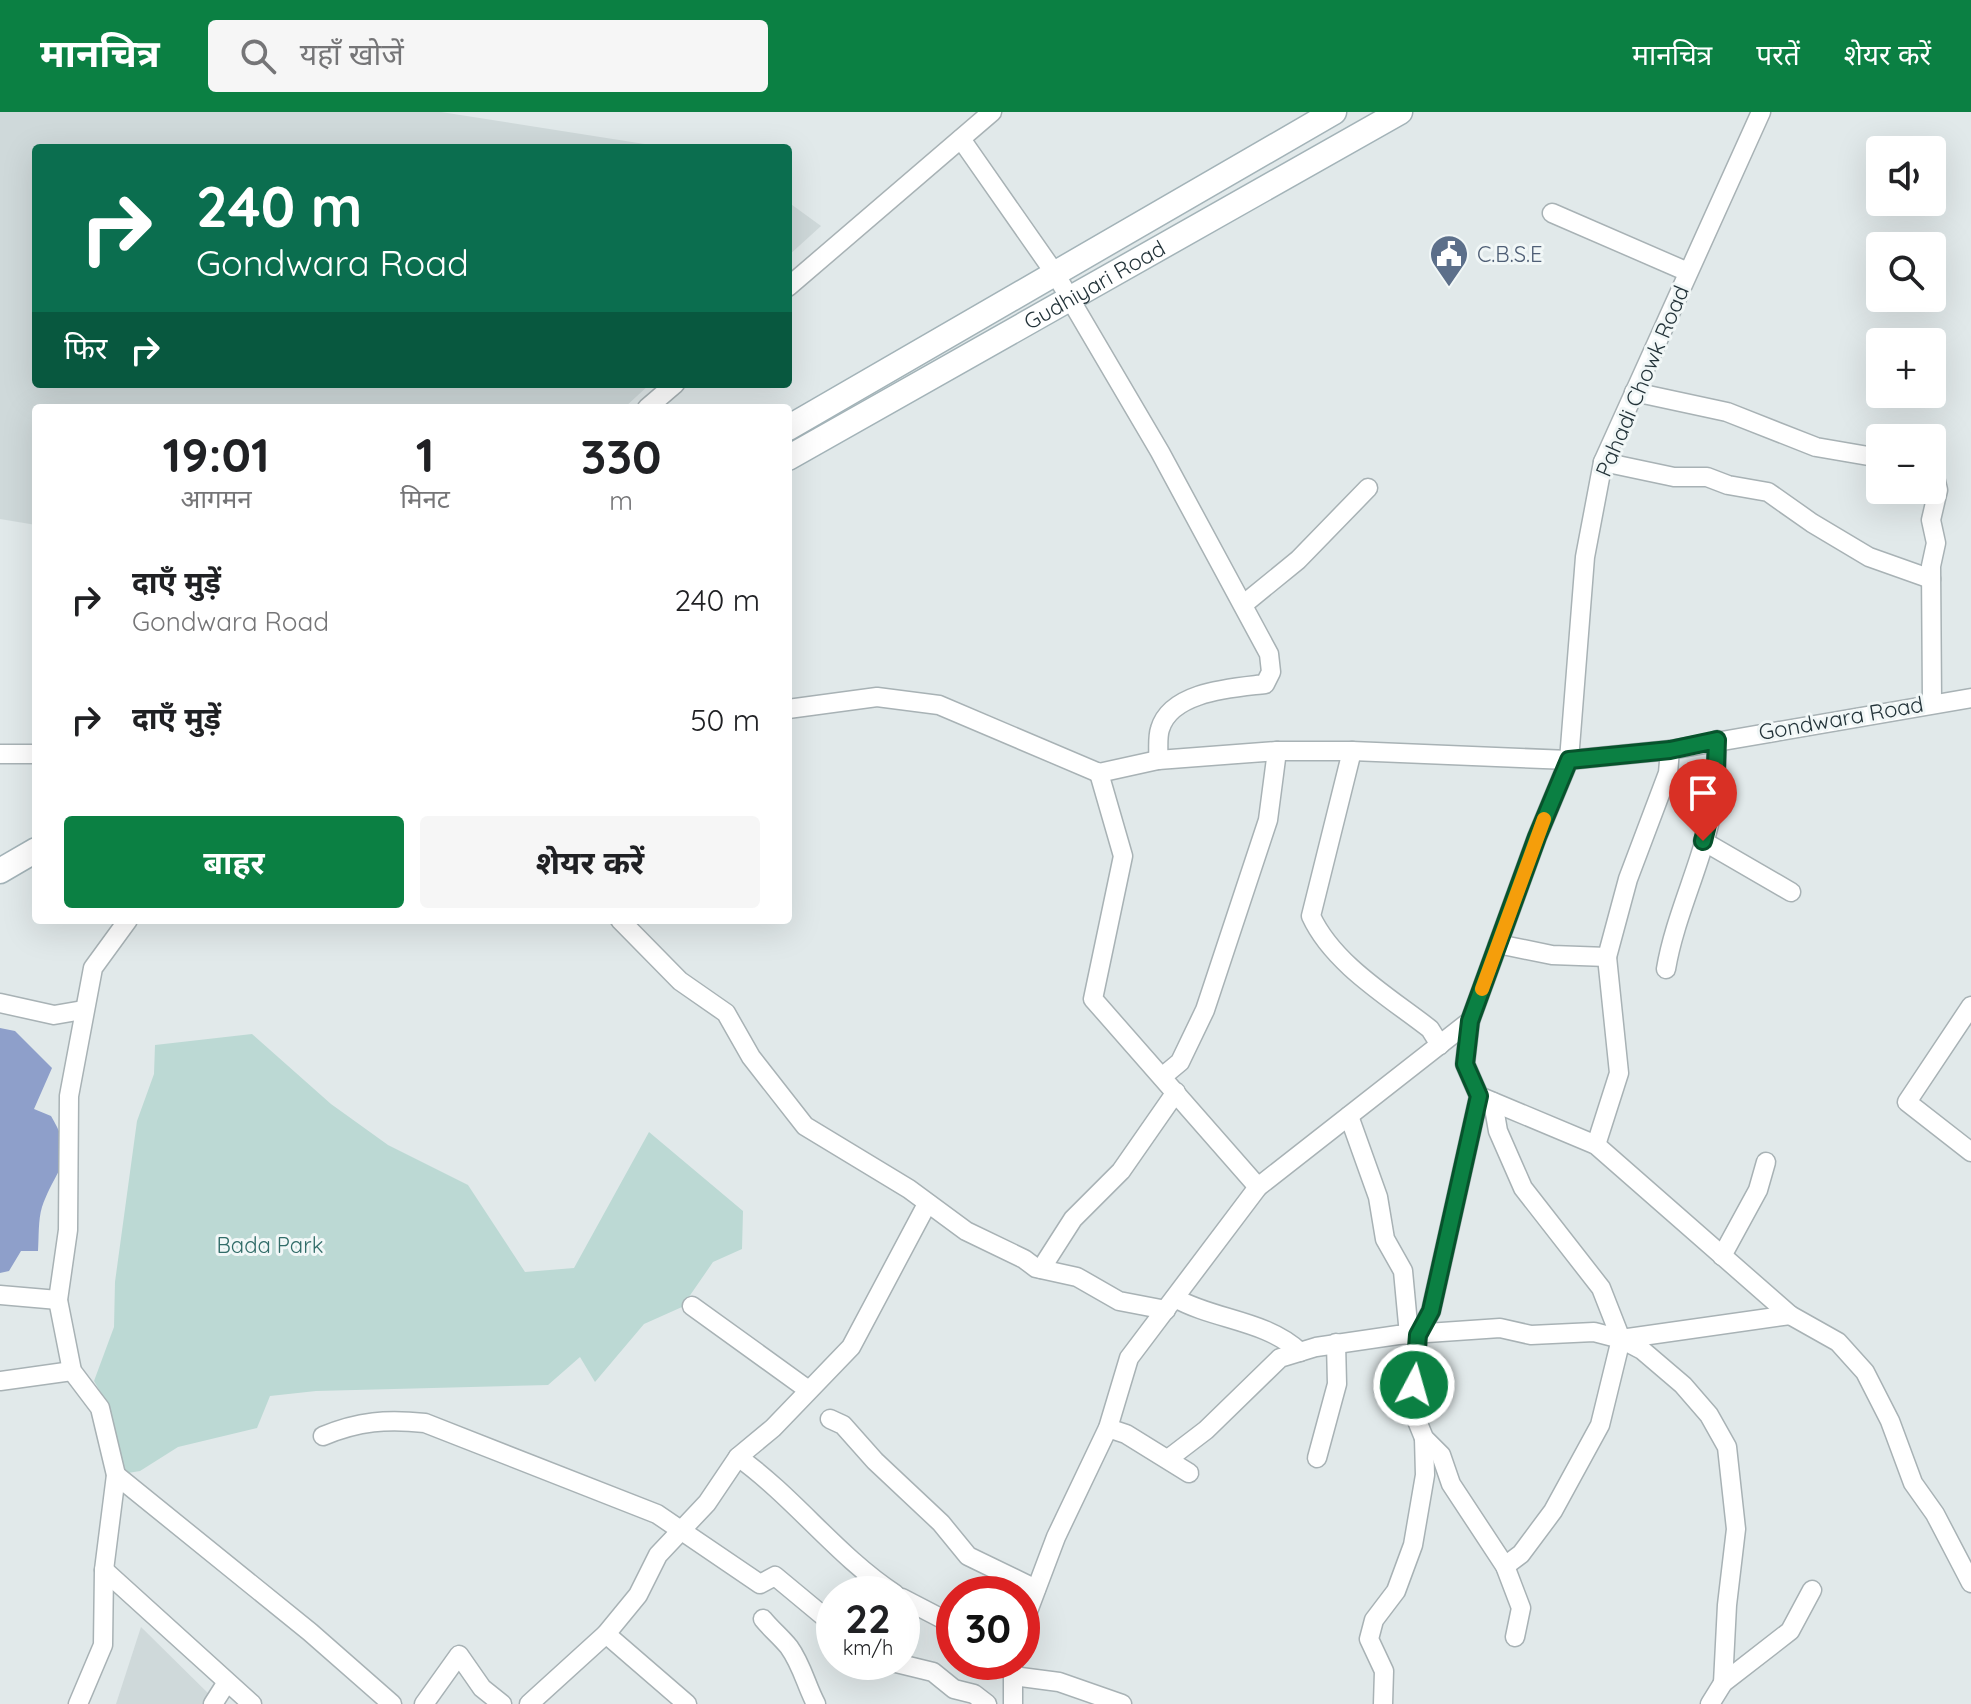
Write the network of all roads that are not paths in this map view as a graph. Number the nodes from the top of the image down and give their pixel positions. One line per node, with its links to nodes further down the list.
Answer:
1 (992, 112): 5 (street)
2 (1334, 112): 8 (street, Gudhiyari Road)
3 (1400, 112): 10 (street, Gudhiyari Road)
4 (1761, 112): 7 (street, Pahadi Chowk Road)
5 (961, 139): 8 (street); 9 (street)
6 (1552, 213): 7 (street)
7 (1688, 272): 12 (street, Pahadi Chowk Road)
8 (1056, 275): 10 (street); 14 (street, Gudhiyari Road)
9 (792, 284)
10 (1069, 299): 15 (street, Gudhiyari Road); 21 (street)
11 (670, 388): 13 (street)
12 (1634, 392): 16 (street); 17 (street, Pahadi Chowk Road)
13 (652, 404)
14 (792, 426)
15 (792, 456)
16 (1866, 456)
17 (1603, 462): 20 (street); 32 (street, Pahadi Chowk Road)
18 (1368, 488): 21 (street)
19 (1935, 504): 20 (street)
20 (1931, 579): 23 (street)
21 (1244, 604): 31 (street)
22 (1971, 698): 23 (street, Gondwara Road)
23 (1932, 702): 25 (street, Gondwara Road)
24 (792, 708): 33 (street)
25 (1717, 740): 26 (street, Gondwara Road); 34 (street)
26 (1670, 750): 32 (street, Gondwara Road); 41 (street)
27 (1277, 751): 28 (street, Gondwara Road); 31 (street, Gondwara Road); 48 (street)
28 (1352, 751): 32 (street, Gondwara Road); 47 (street)
29 (0, 754): 30 (street)
30 (32, 754)
31 (1158, 760): 33 (street, Gondwara Road)
32 (1569, 760): 40 (street, Pahadi Chowk Road)
33 (1099, 773): 48 (street)
34 (1703, 841): 37 (street); 42 (street)
35 (32, 852): 36 (street)
36 (0, 871)
37 (1791, 892)
38 (125, 924): 45 (street)
39 (624, 924): 56 (street)
40 (1498, 944): 41 (street); 46 (street, Pahadi Chowk Road)
41 (1607, 957): 52 (street)
42 (1666, 969)
43 (0, 1003): 45 (street)
44 (1971, 1006): 53 (street)
45 (83, 1010): 60 (street)
46 (1470, 1021): 47 (street); 50 (street, Pahadi Chowk Road)
47 (1440, 1045): 51 (street)
48 (1162, 1077): 49 (street)
49 (1176, 1092): 55 (street); 58 (street)
50 (1486, 1099): 52 (street); 64 (street); 65 (street, Pahadi Chowk Road)
51 (1349, 1116): 55 (street); 64 (street)
52 (1596, 1145): 57 (street)
53 (1971, 1151)
54 (1766, 1162): 57 (street)
55 (1258, 1187): 61 (street)
56 (927, 1204): 58 (street); 70 (street)
57 (1722, 1256): 63 (street)
58 (1041, 1269): 61 (street)
59 (0, 1295): 60 (street)
60 (58, 1300): 68 (street)
61 (1170, 1304): 67 (street); 72 (street)
62 (692, 1306): 70 (street)
63 (1790, 1315): 65 (street); 86 (street)
64 (1413, 1335): 65 (street); 66 (street); 74 (street)
65 (1621, 1339): 81 (street); 96 (street)
66 (1336, 1343): 67 (street); 76 (street)
67 (1300, 1352): 77 (street)
68 (72, 1371): 69 (street); 79 (street)
69 (0, 1381)
70 (807, 1389): 75 (street)
71 (830, 1419): 84 (street)
72 (1108, 1428): 77 (street); 85 (street)
73 (323, 1436): 80 (street)
74 (1424, 1438): 81 (street); 110 (street)
75 (738, 1457): 80 (street); 83 (street)
76 (1317, 1458)
77 (1168, 1459): 78 (street)
78 (1189, 1473)
79 (116, 1475): 82 (street); 101 (street)
80 (680, 1530): 88 (street); 90 (street)
81 (1505, 1566): 91 (street)
82 (104, 1570): 95 (street); 98 (street)
83 (871, 1576)
84 (1009, 1576)
85 (1040, 1579)
86 (1971, 1583)
87 (1812, 1590): 96 (street)
88 (816, 1610)
89 (763, 1619): 106 (street)
90 (606, 1634): 104 (street); 105 (street)
91 (1515, 1637)
92 (920, 1669): 97 (street)
93 (1040, 1677): 109 (street)
94 (1013, 1680): 108 (street)
95 (227, 1682): 99 (street); 100 (street)
96 (1723, 1683): 111 (street)
97 (949, 1696): 107 (street)
98 (78, 1704)
99 (213, 1704)
100 (252, 1704)
101 (392, 1704)
102 (424, 1704): 103 (street)
103 (502, 1704)
104 (529, 1704)
105 (687, 1704)
106 (816, 1704)
107 (987, 1704)
108 (1013, 1704)
109 (1122, 1704)
110 (1383, 1704)
111 (1710, 1704)

